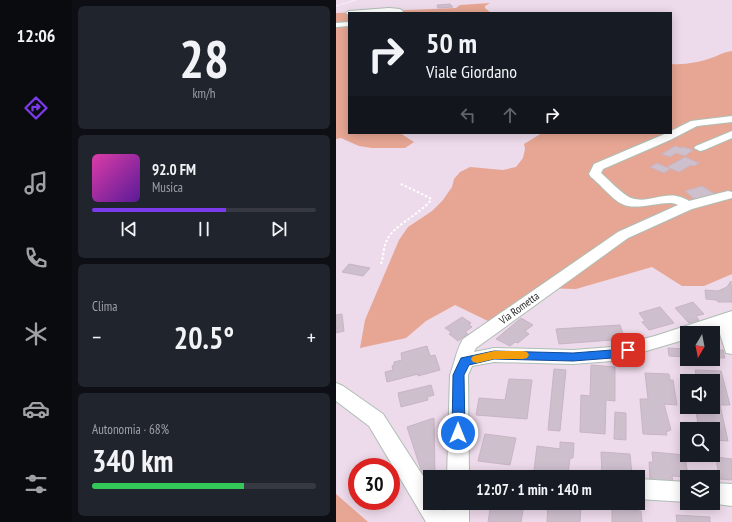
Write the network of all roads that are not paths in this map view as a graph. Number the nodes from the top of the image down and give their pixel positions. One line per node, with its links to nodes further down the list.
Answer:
1 (361, 12): 2 (street)
2 (398, 12)
3 (348, 24): 4 (street)
4 (336, 26)
5 (732, 119): 9 (street)
6 (732, 134): 7 (street)
7 (700, 148)
8 (728, 195): 9 (street, Via Rometta)
9 (687, 206): 12 (street, Via Rometta)
10 (728, 318): 11 (street); 12 (street)
11 (732, 348)
12 (465, 361): 14 (street, Via Rometta)
13 (336, 391): 20 (street)
14 (458, 470)
15 (645, 489): 16 (street)
16 (680, 492)
17 (720, 494): 18 (street)
18 (732, 495)
19 (457, 510): 21 (street)
20 (439, 522)
21 (457, 522)

